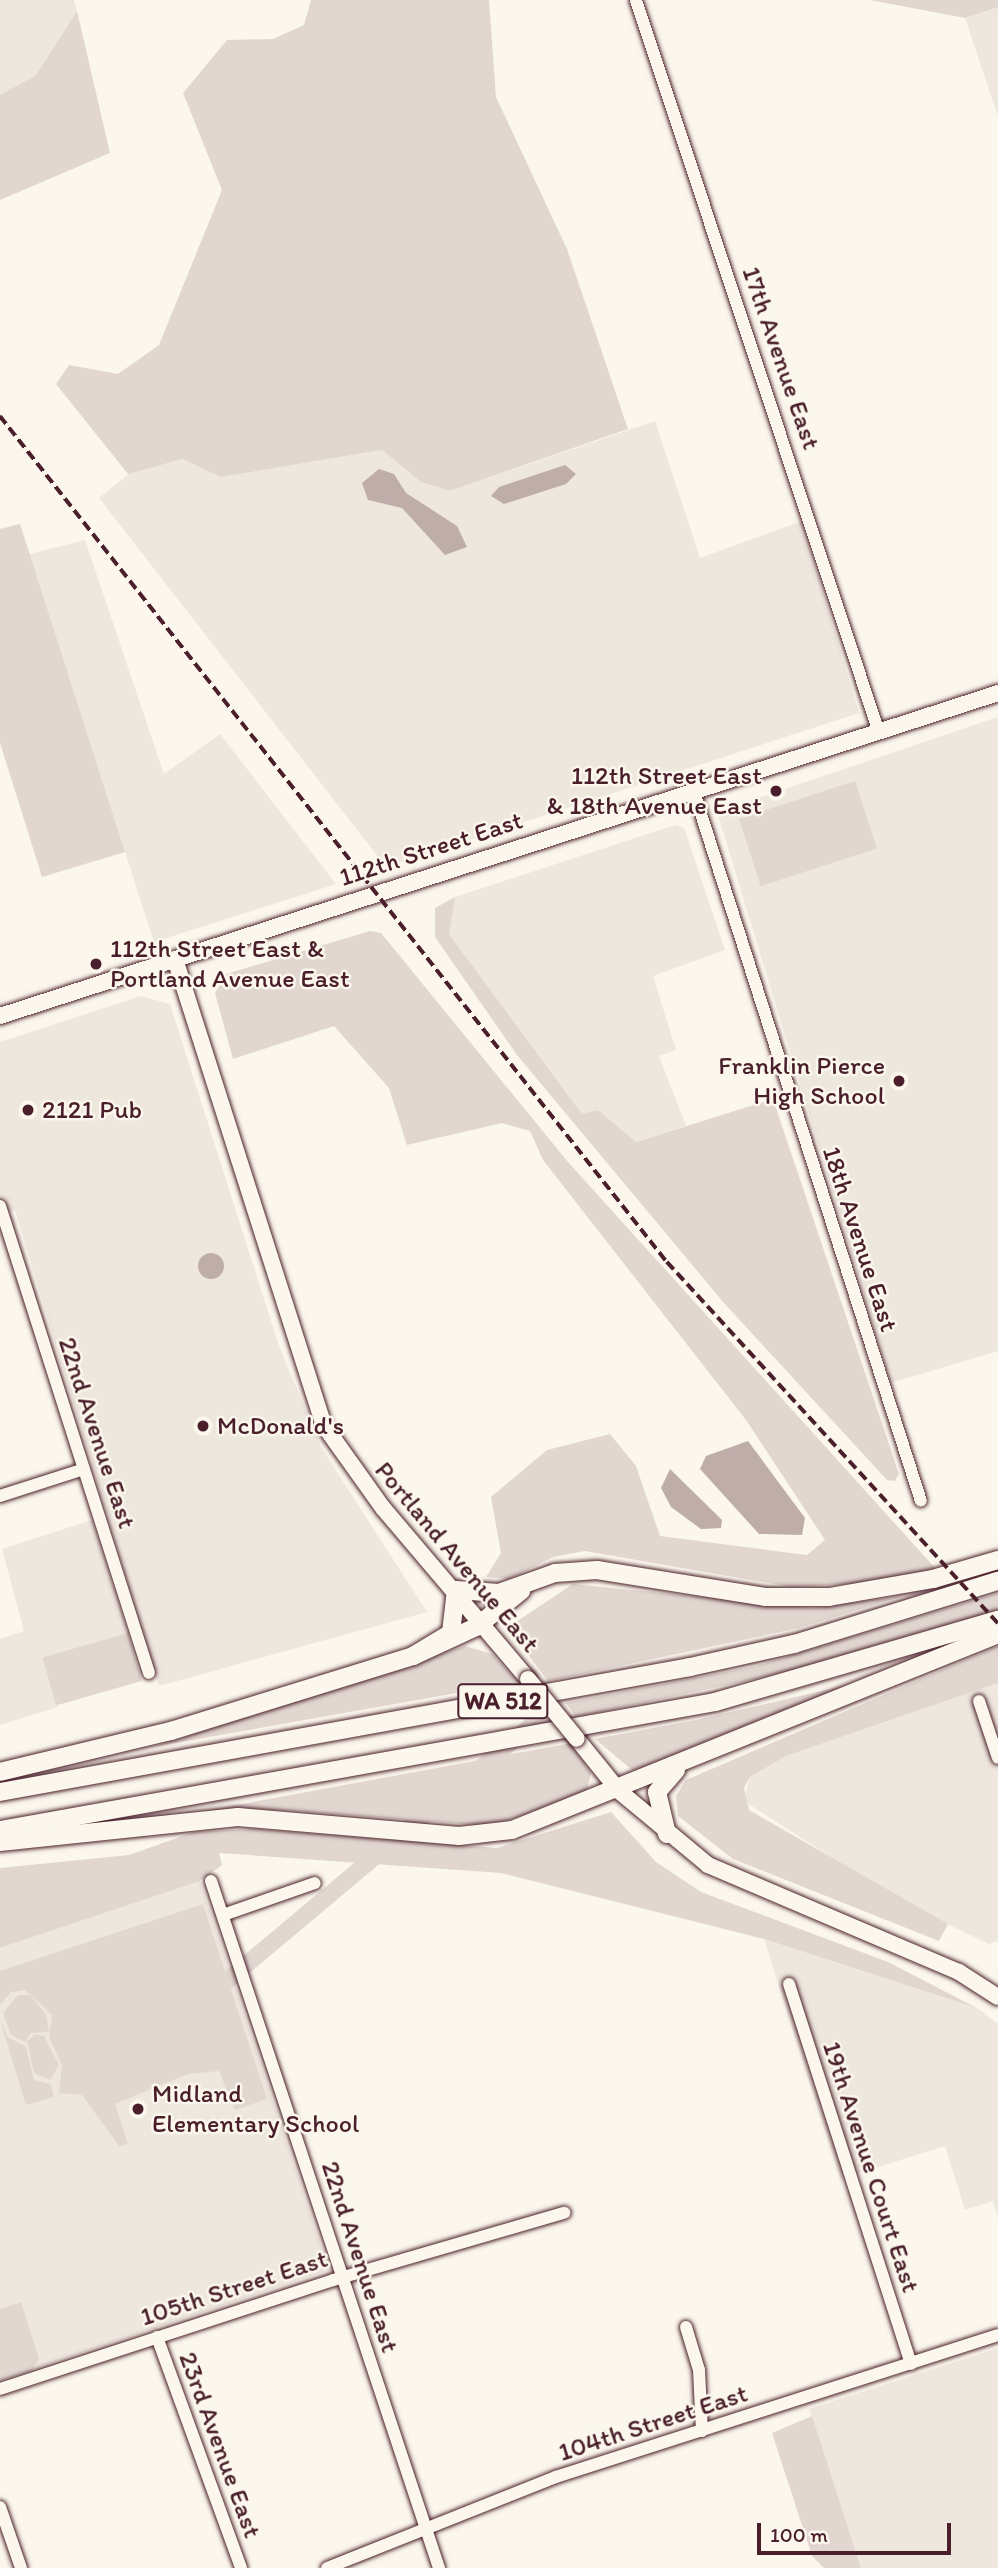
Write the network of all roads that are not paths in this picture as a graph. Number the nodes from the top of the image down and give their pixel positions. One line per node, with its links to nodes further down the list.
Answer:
1 (636, 0): 3 (street, 17th Avenue East)
2 (998, 693): 3 (main road, 112th Street East)
3 (878, 732): 4 (main road, 112th Street East)
4 (694, 792): 5 (main road, 112th Street East); 10 (street, 18th Avenue East)
5 (175, 959): 6 (main road, 112th Street East); 14 (main road, Portland Avenue East)
6 (0, 1016)
7 (0, 1206): 8 (street, 22nd Avenue East)
8 (84, 1469): 9 (street); 19 (street, 22nd Avenue East)
9 (0, 1496)
10 (920, 1501)
11 (998, 1560): 12 (highway)
12 (537, 1581): 14 (highway); 16 (highway)
13 (998, 1581): 25 (highway, WA 512)
14 (456, 1590): 16 (main road, Portland Avenue East); 18 (highway)
15 (998, 1620): 26 (highway, WA 512)
16 (482, 1623): 18 (highway); 24 (main road, Portland Avenue East, bridge)
17 (998, 1634): 22 (highway)
18 (413, 1656): 23 (highway)
19 (149, 1673)
20 (979, 1701): 21 (street)
21 (998, 1758)
22 (693, 1759): 24 (highway); 27 (highway)
23 (0, 1772)
24 (619, 1791): 27 (main road, Portland Avenue East); 28 (highway)
25 (0, 1792)
26 (0, 1830)
27 (667, 1834): 33 (main road, Portland Avenue East)
28 (0, 1842)
29 (211, 1881): 31 (street, 22nd Avenue East)
30 (315, 1883): 31 (street)
31 (223, 1915): 35 (street, 22nd Avenue East)
32 (789, 1984): 39 (street, 19th Avenue Court East)
33 (998, 1997)
34 (564, 2213): 35 (street, 105th Street East)
35 (342, 2277): 38 (street, 105th Street East); 43 (street, 22nd Avenue East)
36 (686, 2327): 41 (street)
37 (998, 2335): 39 (street, 104th Street East)
38 (157, 2337): 40 (street, 105th Street East); 45 (street, 23rd Avenue East)
39 (911, 2364): 41 (street, 104th Street East)
40 (0, 2389)
41 (702, 2431): 43 (street, 104th Street East)
42 (0, 2508): 44 (street)
43 (424, 2527): 46 (street, 104th Street East); 47 (street, 22nd Avenue East)
44 (21, 2568)
45 (241, 2568)
46 (327, 2568)
47 (439, 2568)

